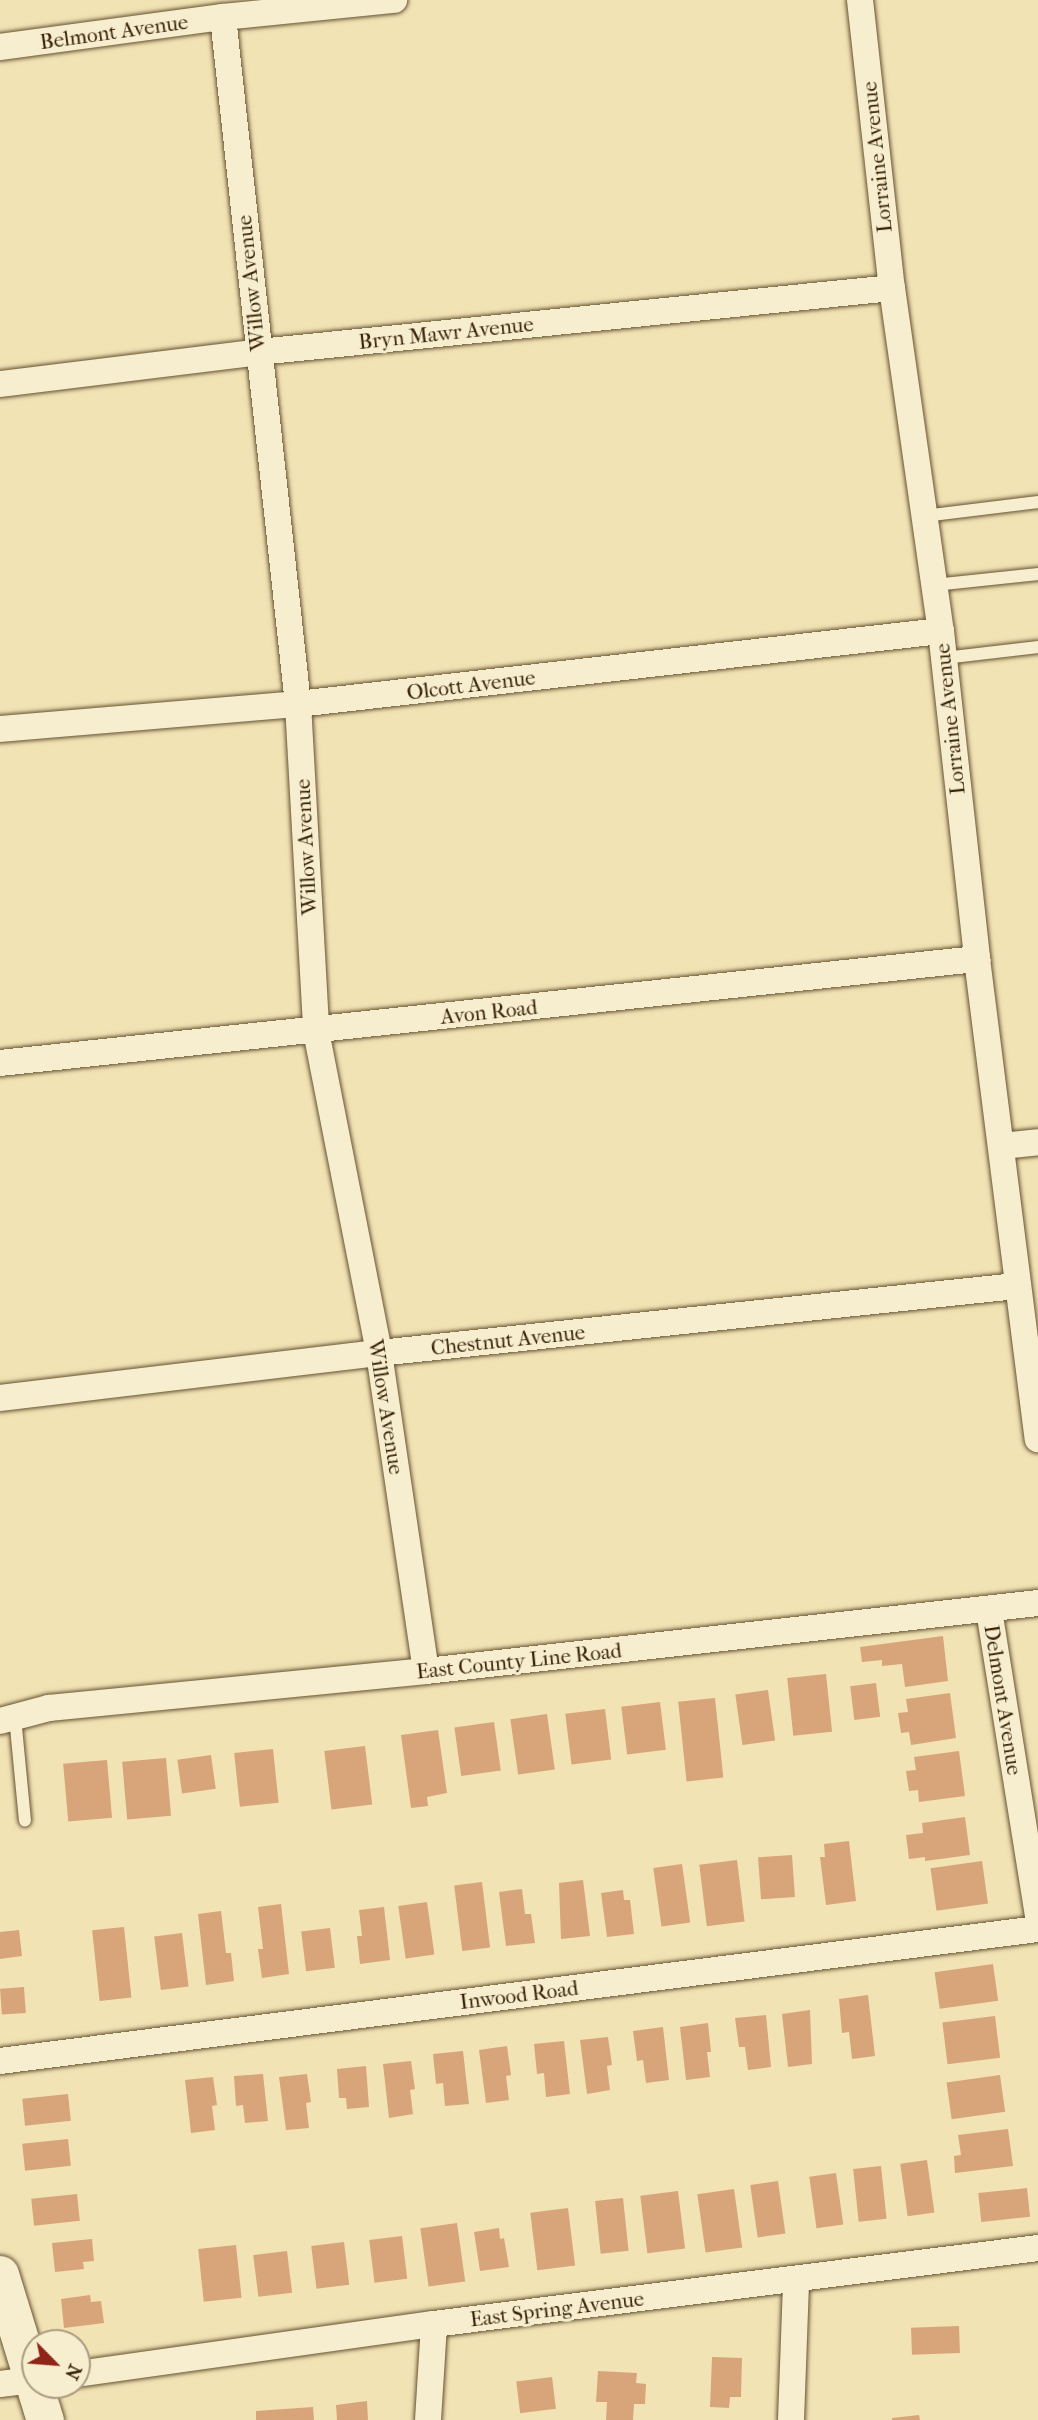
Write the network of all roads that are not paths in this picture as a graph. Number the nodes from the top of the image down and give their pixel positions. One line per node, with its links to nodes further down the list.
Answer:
1 (394, 0): 3 (street, Belmont Avenue)
2 (860, 0): 5 (street, Lorraine Avenue)
3 (223, 17): 4 (street, Belmont Avenue); 6 (street, Willow Avenue)
4 (0, 47)
5 (892, 288): 6 (street, Bryn Mawr Avenue); 9 (street, Lorraine Avenue)
6 (259, 352): 7 (street, Bryn Mawr Avenue); 15 (street, Willow Avenue)
7 (0, 384)
8 (1038, 502): 9 (lane)
9 (924, 516): 11 (street, Lorraine Avenue)
10 (1038, 574): 11 (lane)
11 (934, 585): 12 (street, Lorraine Avenue)
12 (941, 631): 14 (street, Lorraine Avenue); 15 (street, Olcott Avenue)
13 (1038, 648): 14 (lane)
14 (944, 658): 17 (street, Lorraine Avenue)
15 (298, 704): 16 (street, Olcott Avenue); 18 (street, Willow Avenue)
16 (0, 729)
17 (977, 959): 18 (street, Avon Road); 21 (street, Lorraine Avenue)
18 (316, 1031): 19 (street, Avon Road); 23 (street, Willow Avenue)
19 (0, 1063)
20 (1038, 1142): 21 (street)
21 (1002, 1146): 22 (street, Lorraine Avenue)
22 (1016, 1286): 23 (street, Chestnut Avenue); 25 (street, Lorraine Avenue)
23 (379, 1353): 24 (street, Chestnut Avenue); 28 (street, Willow Avenue)
24 (0, 1398)
25 (1038, 1439)
26 (1038, 1603): 27 (street, East County Line Road)
27 (989, 1609): 28 (street, East County Line Road); 31 (street, Delmont Avenue)
28 (426, 1671): 29 (street, East County Line Road)
29 (8, 1719): 30 (lane)
30 (25, 1821)
31 (1038, 1915)
32 (1038, 1929): 33 (street, Inwood Road)
33 (0, 2061)
34 (1038, 2248): 36 (street, East Spring Avenue)
35 (0, 2274): 39 (main road)
36 (796, 2281): 37 (street, East Spring Avenue); 43 (street)
37 (434, 2324): 38 (street, East Spring Avenue); 42 (street)
38 (91, 2372)
39 (21, 2373)
40 (33, 2399): 41 (main road)
41 (45, 2420)
42 (428, 2420)
43 (791, 2420)

